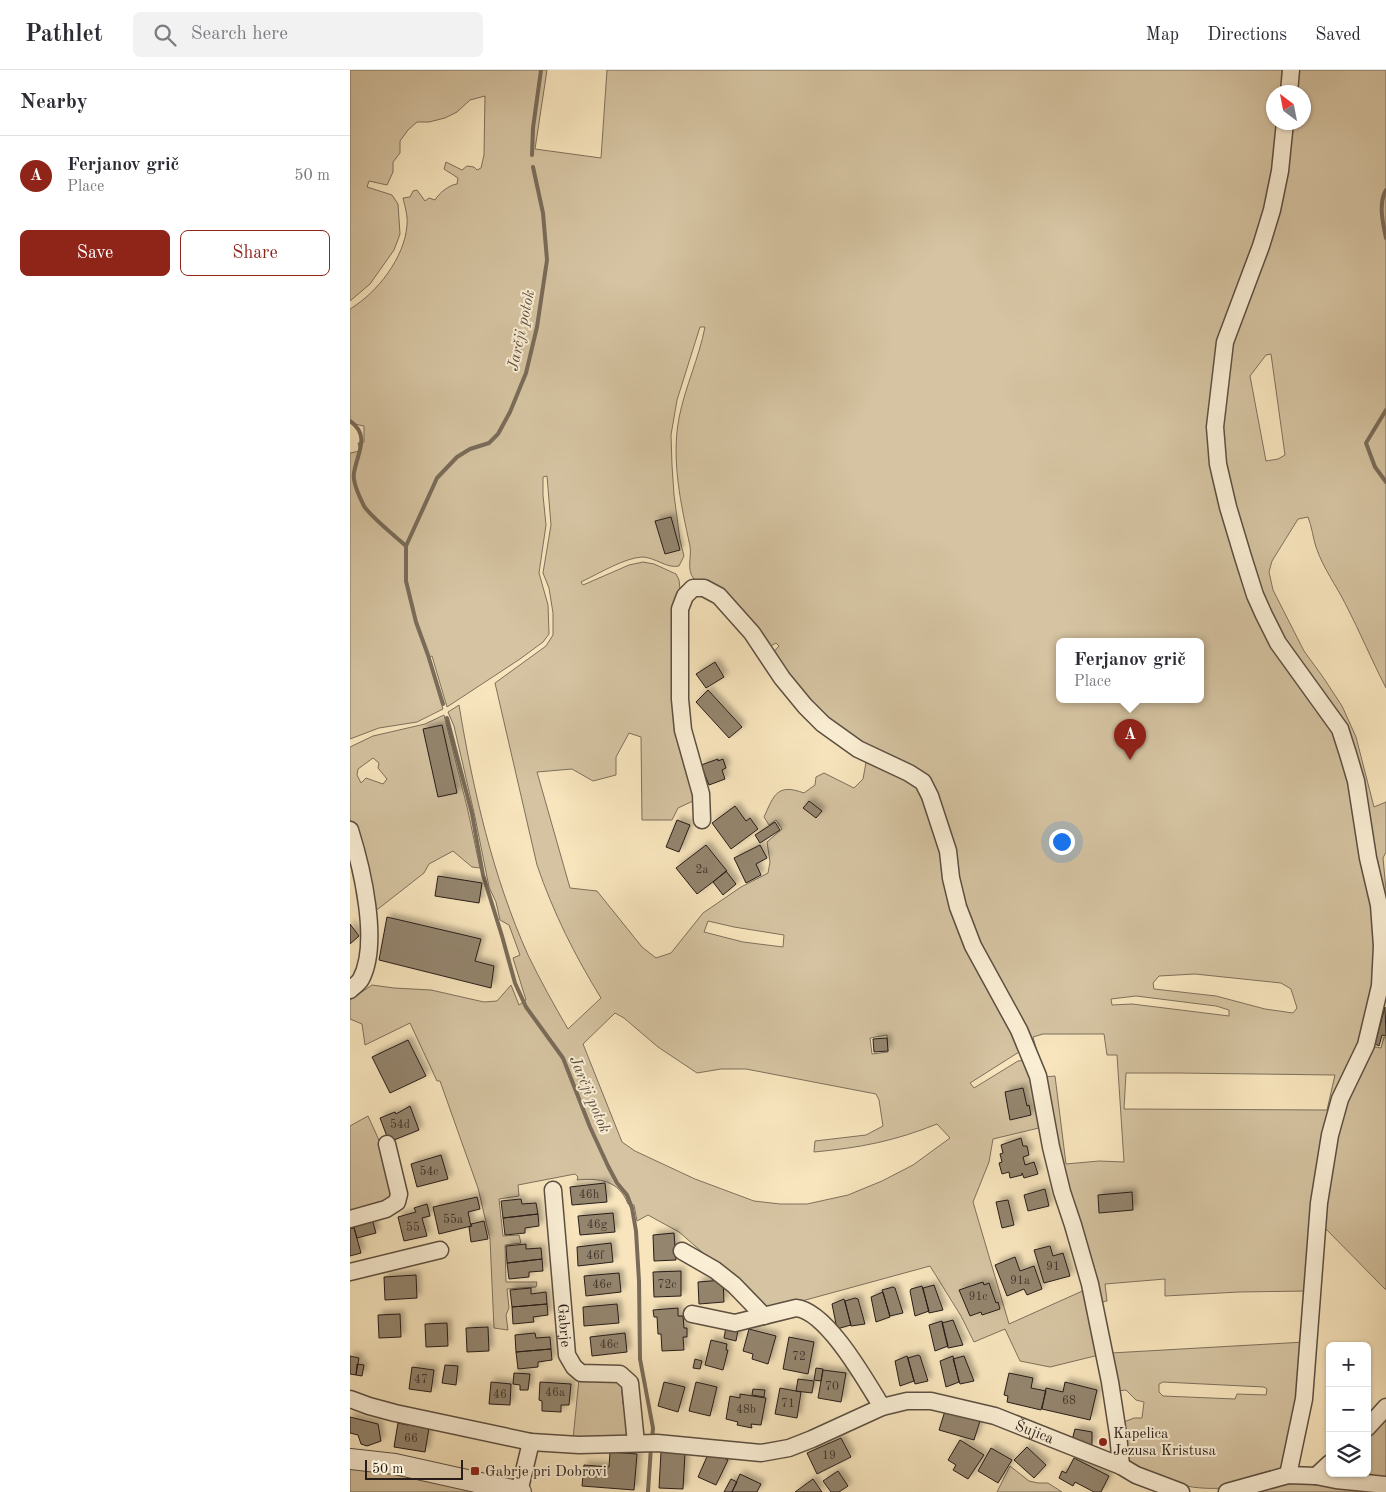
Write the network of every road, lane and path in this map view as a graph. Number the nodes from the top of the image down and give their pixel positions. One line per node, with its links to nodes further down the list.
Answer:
1 (1291, 70): 2 (street)
2 (1290, 85)
3 (1285, 130): 25 (street)
4 (702, 820): 22 (street)
5 (350, 830): 6 (street)
6 (350, 990)
7 (386, 1144): 9 (street)
8 (554, 1190): 20 (street, Gabrje)
9 (350, 1219)
10 (440, 1250): 12 (street)
11 (682, 1251): 14 (street)
12 (350, 1272)
13 (692, 1314): 14 (street)
14 (764, 1316): 16 (street)
15 (350, 1399): 19 (street, Šujica)
16 (882, 1406): 20 (street, Šujica); 22 (street, Šujica)
17 (1386, 1407): 18 (street)
18 (1371, 1424)
19 (531, 1442): 20 (street, Šujica); 28 (street)
20 (647, 1443)
21 (350, 1459): 28 (street)
22 (1122, 1466): 24 (street, Šujica)
23 (1326, 1467): 26 (street)
24 (1136, 1475): 29 (street); 30 (street, Šujica)
25 (1288, 1475): 26 (street); 31 (street)
26 (1316, 1476): 27 (street)
27 (1386, 1485)
28 (520, 1492)
29 (1147, 1492)
30 (1181, 1492)
31 (1227, 1492)

